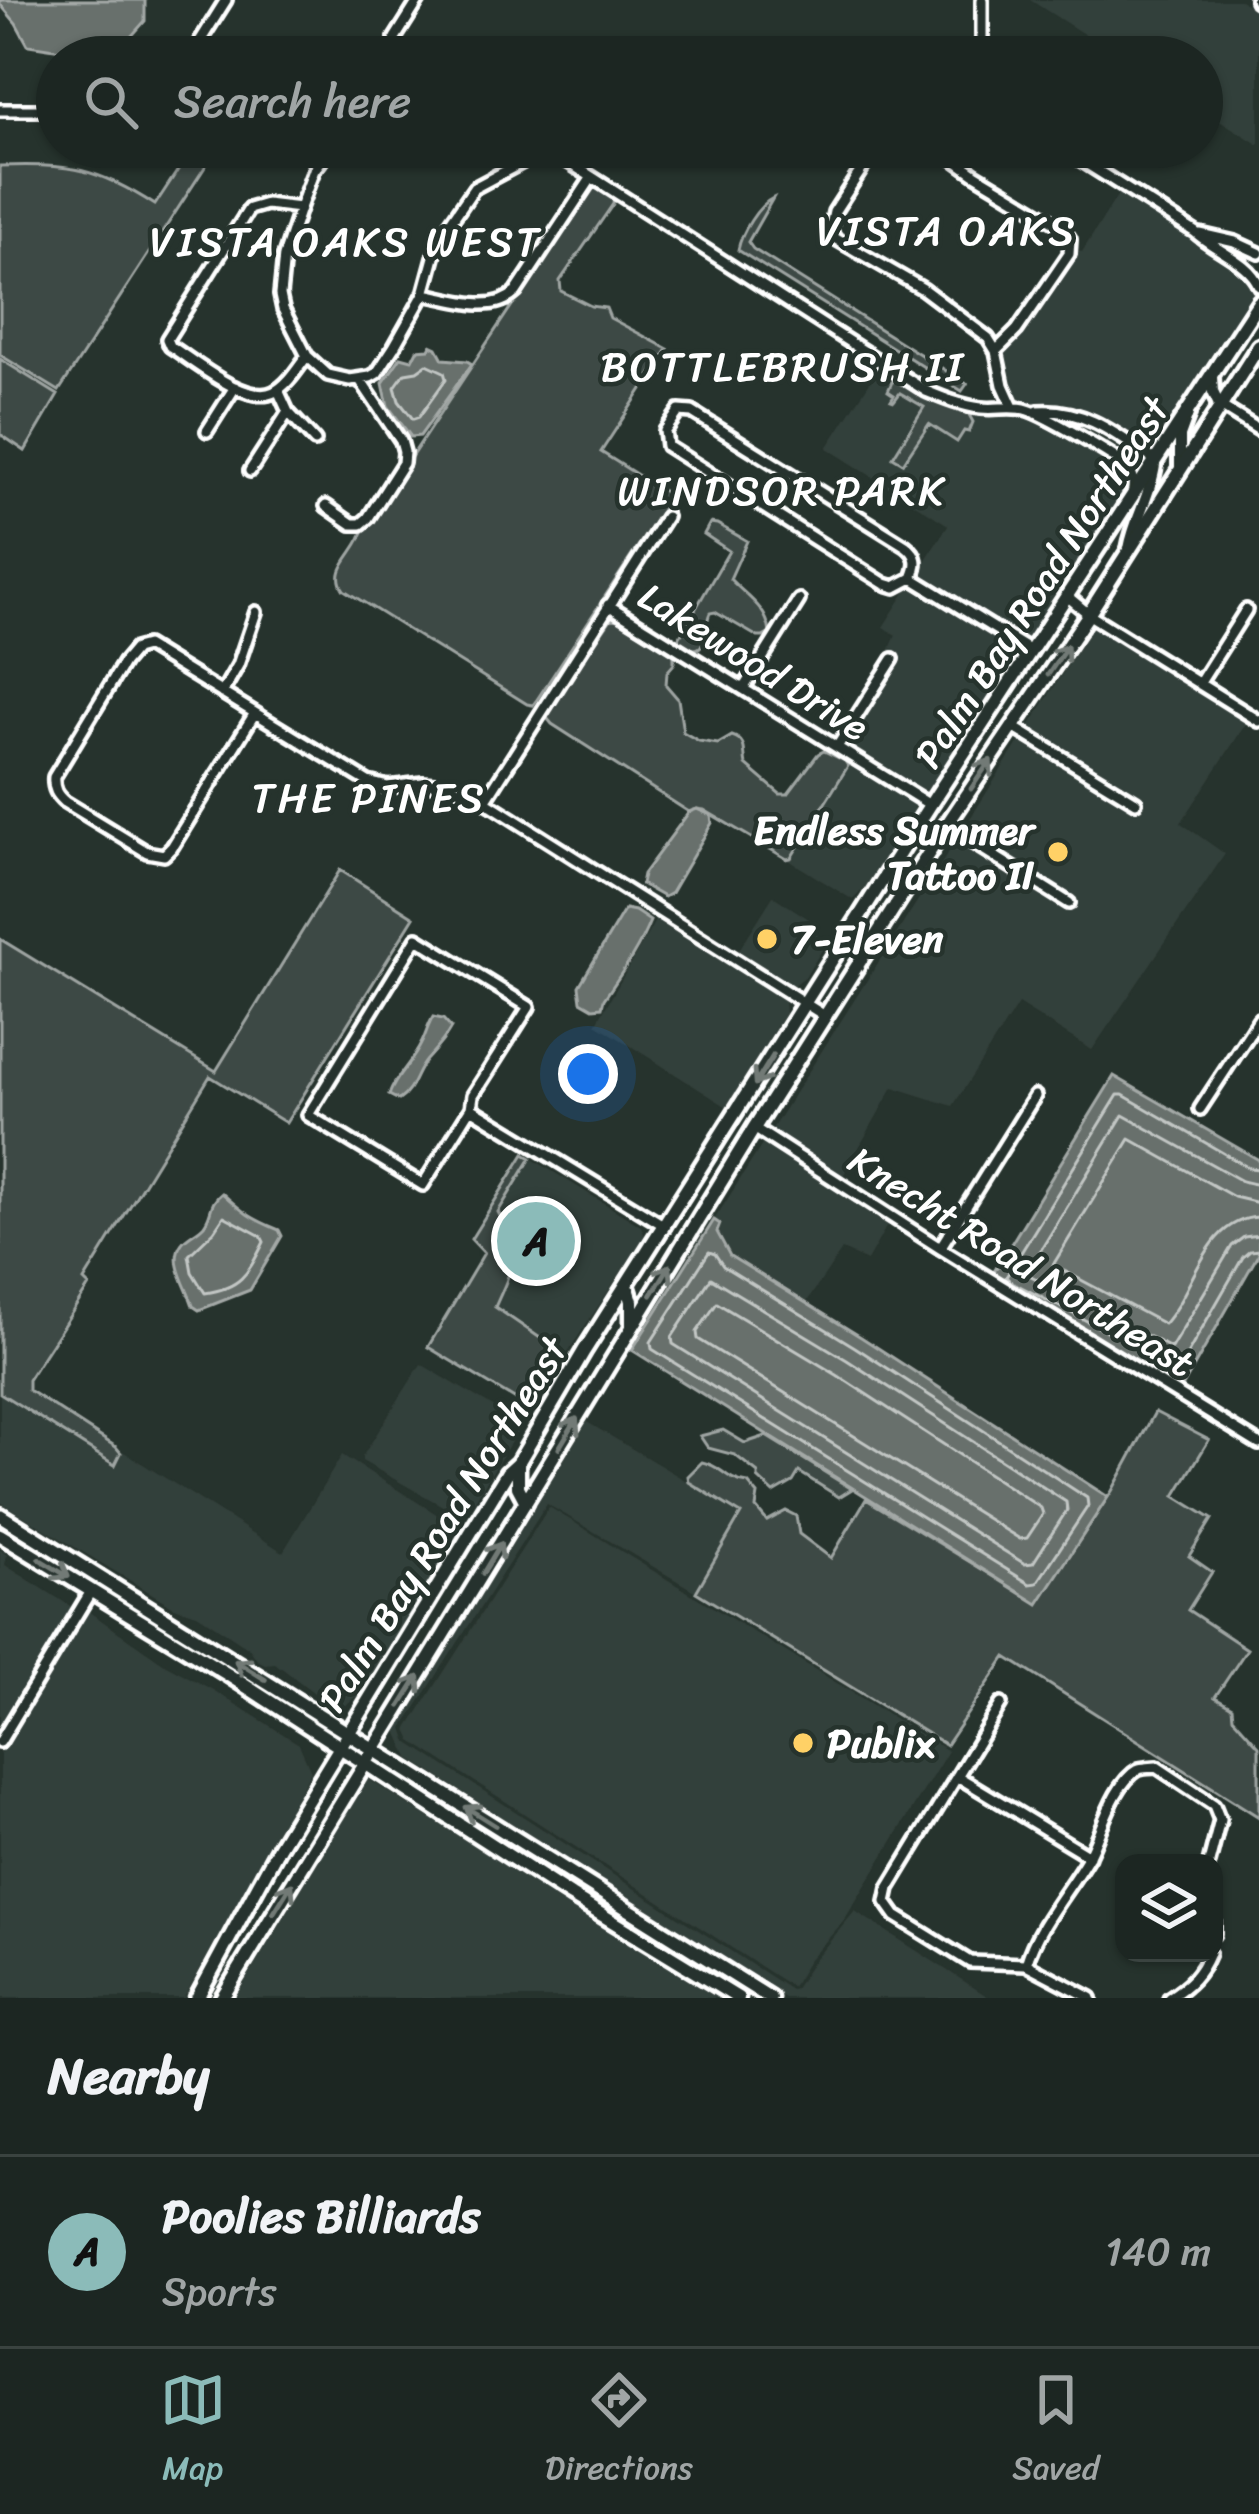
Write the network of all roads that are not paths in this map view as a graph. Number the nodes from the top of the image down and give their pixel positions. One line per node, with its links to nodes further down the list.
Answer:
1 (226, 0): 4 (street)
2 (419, 0): 5 (street)
3 (982, 0): 6 (street)
4 (203, 36)
5 (396, 36)
6 (982, 36)
7 (0, 110): 8 (street)
8 (36, 110)
9 (316, 168): 16 (street)
10 (510, 168): 20 (street)
11 (578, 168): 15 (street)
12 (862, 168): 23 (street)
13 (967, 168): 23 (street)
14 (1093, 168): 17 (street)
15 (592, 177): 20 (street); 30 (street)
16 (300, 208): 24 (street); 27 (street)
17 (1195, 232): 18 (street); 19 (street)
18 (1259, 253)
19 (1259, 286)
20 (424, 294): 26 (street)
21 (1259, 302): 25 (main road, Palm Bay Road Northeast)
22 (1259, 346): 29 (main road, Palm Bay Road Northeast)
23 (996, 351): 30 (street)
24 (307, 356): 26 (street); 28 (street)
25 (1212, 377): 29 (street); 32 (main road, Palm Bay Road Northeast)
26 (359, 380): 41 (street)
27 (235, 388): 28 (street); 35 (street)
28 (278, 390): 33 (street)
29 (1220, 405): 34 (street); 38 (main road, Palm Bay Road Northeast)
30 (1013, 407): 31 (street)
31 (1033, 411): 37 (street); 40 (street)
32 (1189, 411): 37 (main road, Palm Bay Road Northeast); 38 (street)
33 (288, 412): 36 (street); 39 (street)
34 (1258, 428)
35 (207, 431)
36 (315, 441)
37 (1156, 461): 40 (main road, Palm Bay Road Northeast); 43 (street)
38 (1180, 470): 43 (main road, Palm Bay Road Northeast)
39 (250, 471)
40 (1131, 498): 45 (main road, Palm Bay Road Northeast)
41 (326, 506)
42 (666, 518): 47 (street)
43 (1128, 552): 50 (main road, Palm Bay Road Northeast)
44 (912, 578): 44 (street); 51 (street)
45 (1067, 596): 50 (street); 51 (main road, Palm Bay Road Northeast)
46 (799, 599): 54 (street)
47 (608, 605): 54 (street, Lakewood Drive); 61 (street)
48 (1246, 610): 53 (street)
49 (256, 612): 55 (street)
50 (1088, 615): 53 (street); 58 (main road, Palm Bay Road Northeast, one-way to 50)
51 (1031, 650): 60 (main road, Palm Bay Road Northeast)
52 (893, 659): 59 (street)
53 (1199, 685): 57 (street)
54 (743, 689): 59 (street, Lakewood Drive)
55 (222, 693): 56 (street); 56 (street)
56 (255, 713): 61 (street)
57 (1259, 722)
58 (1012, 727): 62 (street); 63 (main road, Palm Bay Road Northeast, one-way to 58)
59 (837, 747): 60 (street, Lakewood Drive)
60 (934, 799): 63 (main road); 64 (main road); 66 (main road, Palm Bay Road Northeast)
61 (485, 801): 66 (street)
62 (1136, 802)
63 (946, 826): 64 (main road, Palm Bay Road Northeast); 65 (street)
64 (935, 843): 67 (main road, Palm Bay Road Northeast)
65 (1070, 903)
66 (804, 1004): 67 (street); 73 (main road, Palm Bay Road Northeast, one-way to 73)
67 (825, 1016): 72 (main road, Palm Bay Road Northeast)
68 (1259, 1018): 71 (street)
69 (1035, 1096): 76 (street)
70 (471, 1108): 70 (street); 75 (street)
71 (1200, 1109)
72 (754, 1128): 74 (main road, Palm Bay Road Northeast); 76 (street, Knecht Road Northeast)
73 (725, 1131): 74 (main road); 75 (main road, Palm Bay Road Northeast)
74 (731, 1165): 78 (main road, Palm Bay Road Northeast, one-way to 74)
75 (665, 1226): 77 (main road, Palm Bay Road Northeast)
76 (940, 1248): 79 (street, Knecht Road Northeast)
77 (627, 1285): 78 (main road); 80 (main road, Palm Bay Road Northeast)
78 (632, 1328): 81 (main road, Palm Bay Road Northeast, one-way to 78)
79 (1259, 1444)
80 (518, 1463): 81 (main road); 86 (main road, Palm Bay Road Northeast)
81 (526, 1502): 89 (main road, Palm Bay Road Northeast, one-way to 81)
82 (0, 1515): 86 (main road, one-way to 82)
83 (0, 1535): 84 (main road, one-way to 84)
84 (91, 1591): 87 (street); 88 (main road)
85 (1001, 1704): 91 (street)
86 (349, 1733): 88 (main road, Palm Bay Road Northeast); 89 (main road)
87 (0, 1742)
88 (340, 1747): 90 (main road); 100 (main road, Palm Bay Road Northeast)
89 (374, 1750): 90 (main road, Palm Bay Road Northeast); 95 (main road, one-way to 89)
90 (366, 1763): 94 (main road); 101 (main road, Palm Bay Road Northeast, one-way to 90)
91 (957, 1776): 93 (street); 97 (street)
92 (1211, 1854): 93 (street)
93 (1089, 1856): 97 (street)
94 (571, 1896): 95 (main road); 98 (main road)
95 (649, 1922): 99 (main road)
96 (1206, 1962): 104 (street)
97 (1026, 1964): 103 (street)
98 (710, 1981): 99 (main road); 102 (main road)
99 (768, 1997)
100 (197, 1998)
101 (222, 1998)
102 (738, 1998)
103 (1090, 1998)
104 (1169, 1998)

